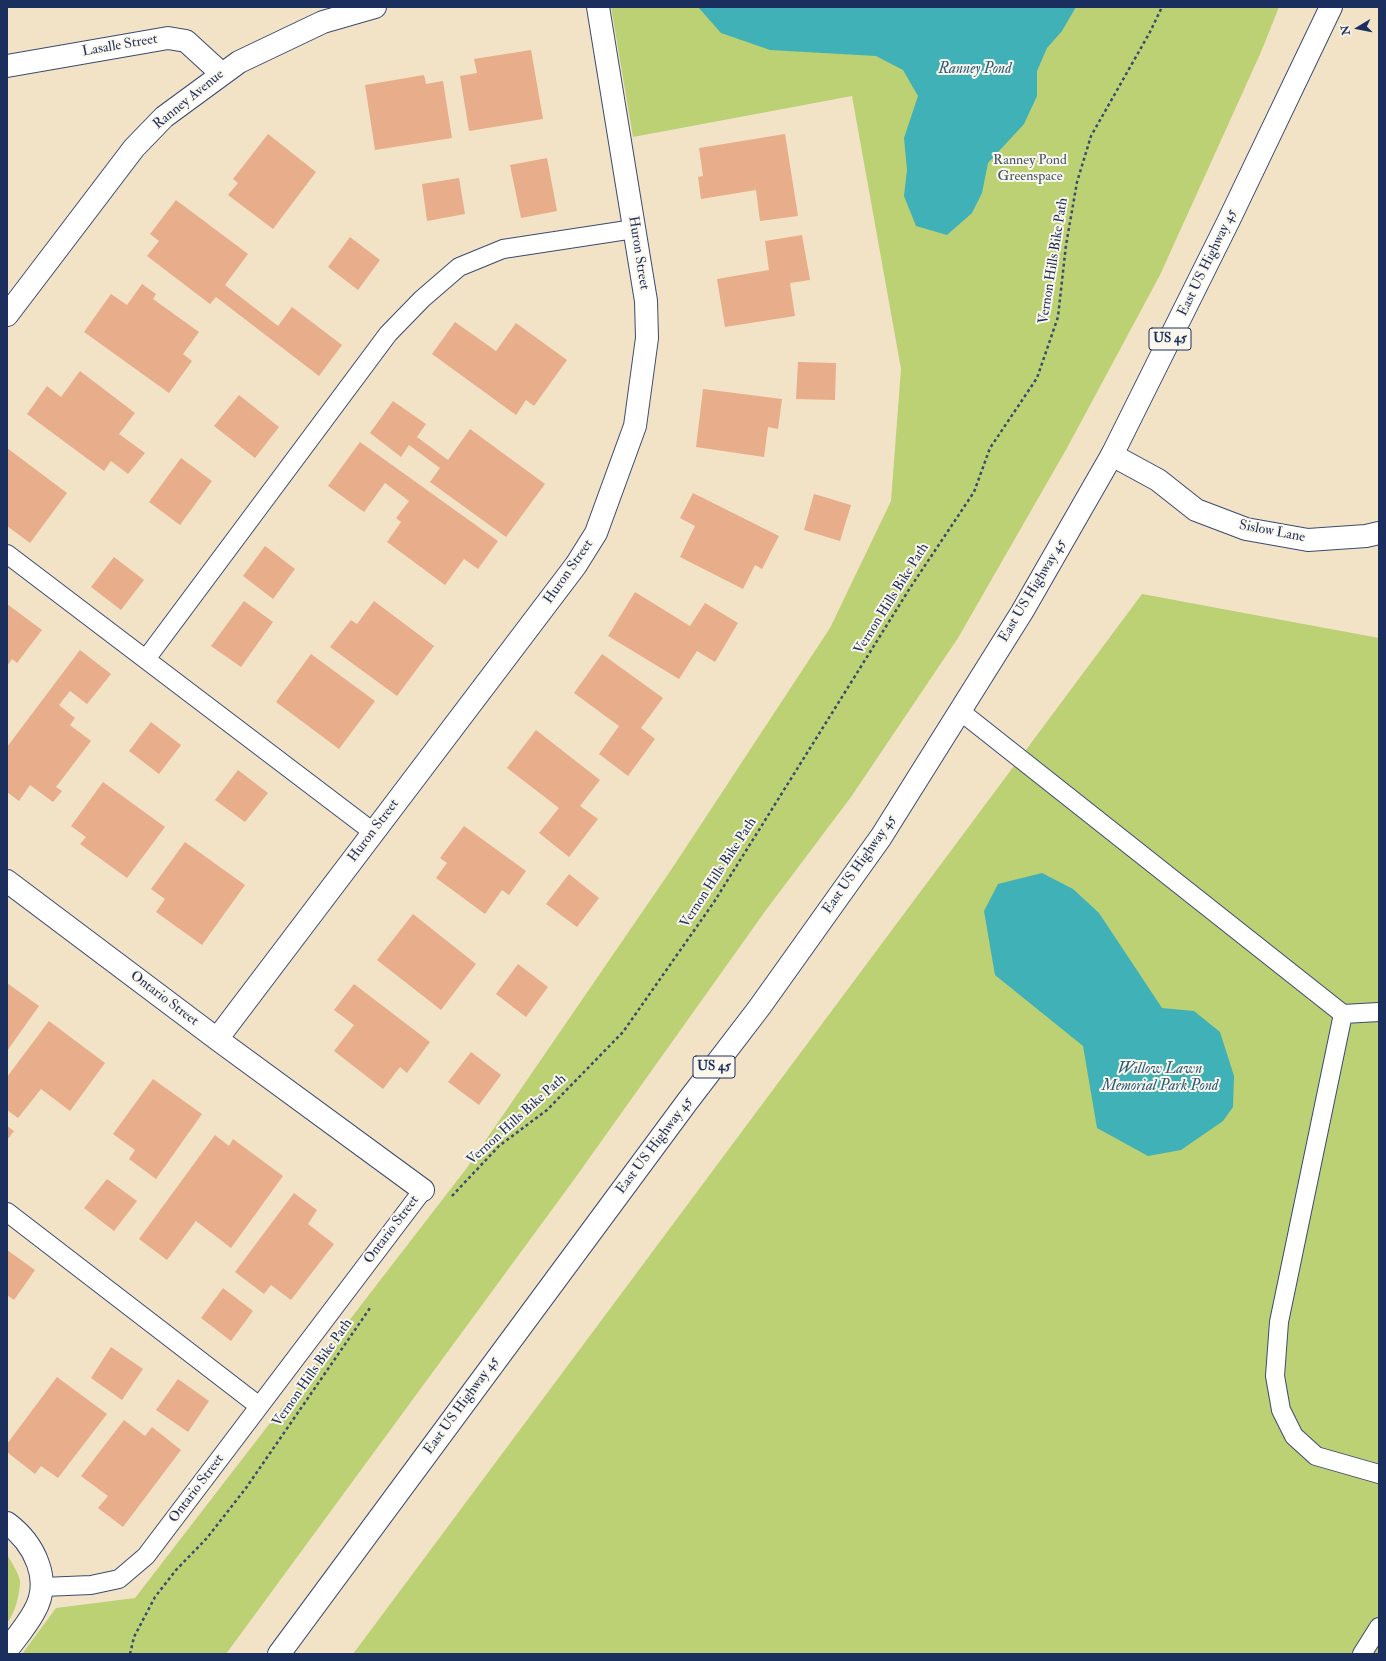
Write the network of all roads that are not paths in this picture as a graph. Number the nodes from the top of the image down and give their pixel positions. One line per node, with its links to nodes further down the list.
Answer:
1 (375, 7): 5 (street, Ranney Avenue)
2 (598, 7): 6 (street, Huron Street)
3 (1331, 7): 8 (street, East US Highway 45 / US 45)
4 (7, 66): 5 (street, Lasalle Street)
5 (222, 74): 7 (street, Ranney Avenue)
6 (634, 229): 11 (lane); 13 (street, Huron Street)
7 (7, 315)
8 (1112, 455): 9 (street, Sislow Lane); 12 (street, East US Highway 45 / US 45)
9 (1379, 534)
10 (7, 554): 11 (lane)
11 (146, 659): 13 (lane)
12 (960, 711): 16 (lane); 26 (street, East US Highway 45 / US 45)
13 (373, 832): 17 (street, Huron Street)
14 (7, 881): 17 (street, Ontario Street)
15 (1379, 1012): 16 (lane)
16 (1343, 1014): 21 (lane)
17 (217, 1039): 18 (street, Ontario Street)
18 (423, 1190): 20 (lane, Ontario Street)
19 (7, 1212): 20 (lane)
20 (259, 1406): 23 (lane, Ontario Street)
21 (1379, 1474)
22 (7, 1523): 23 (street)
23 (43, 1587): 25 (street)
24 (1379, 1627): 27 (lane)
25 (7, 1650)
26 (279, 1654)
27 (1362, 1654)

